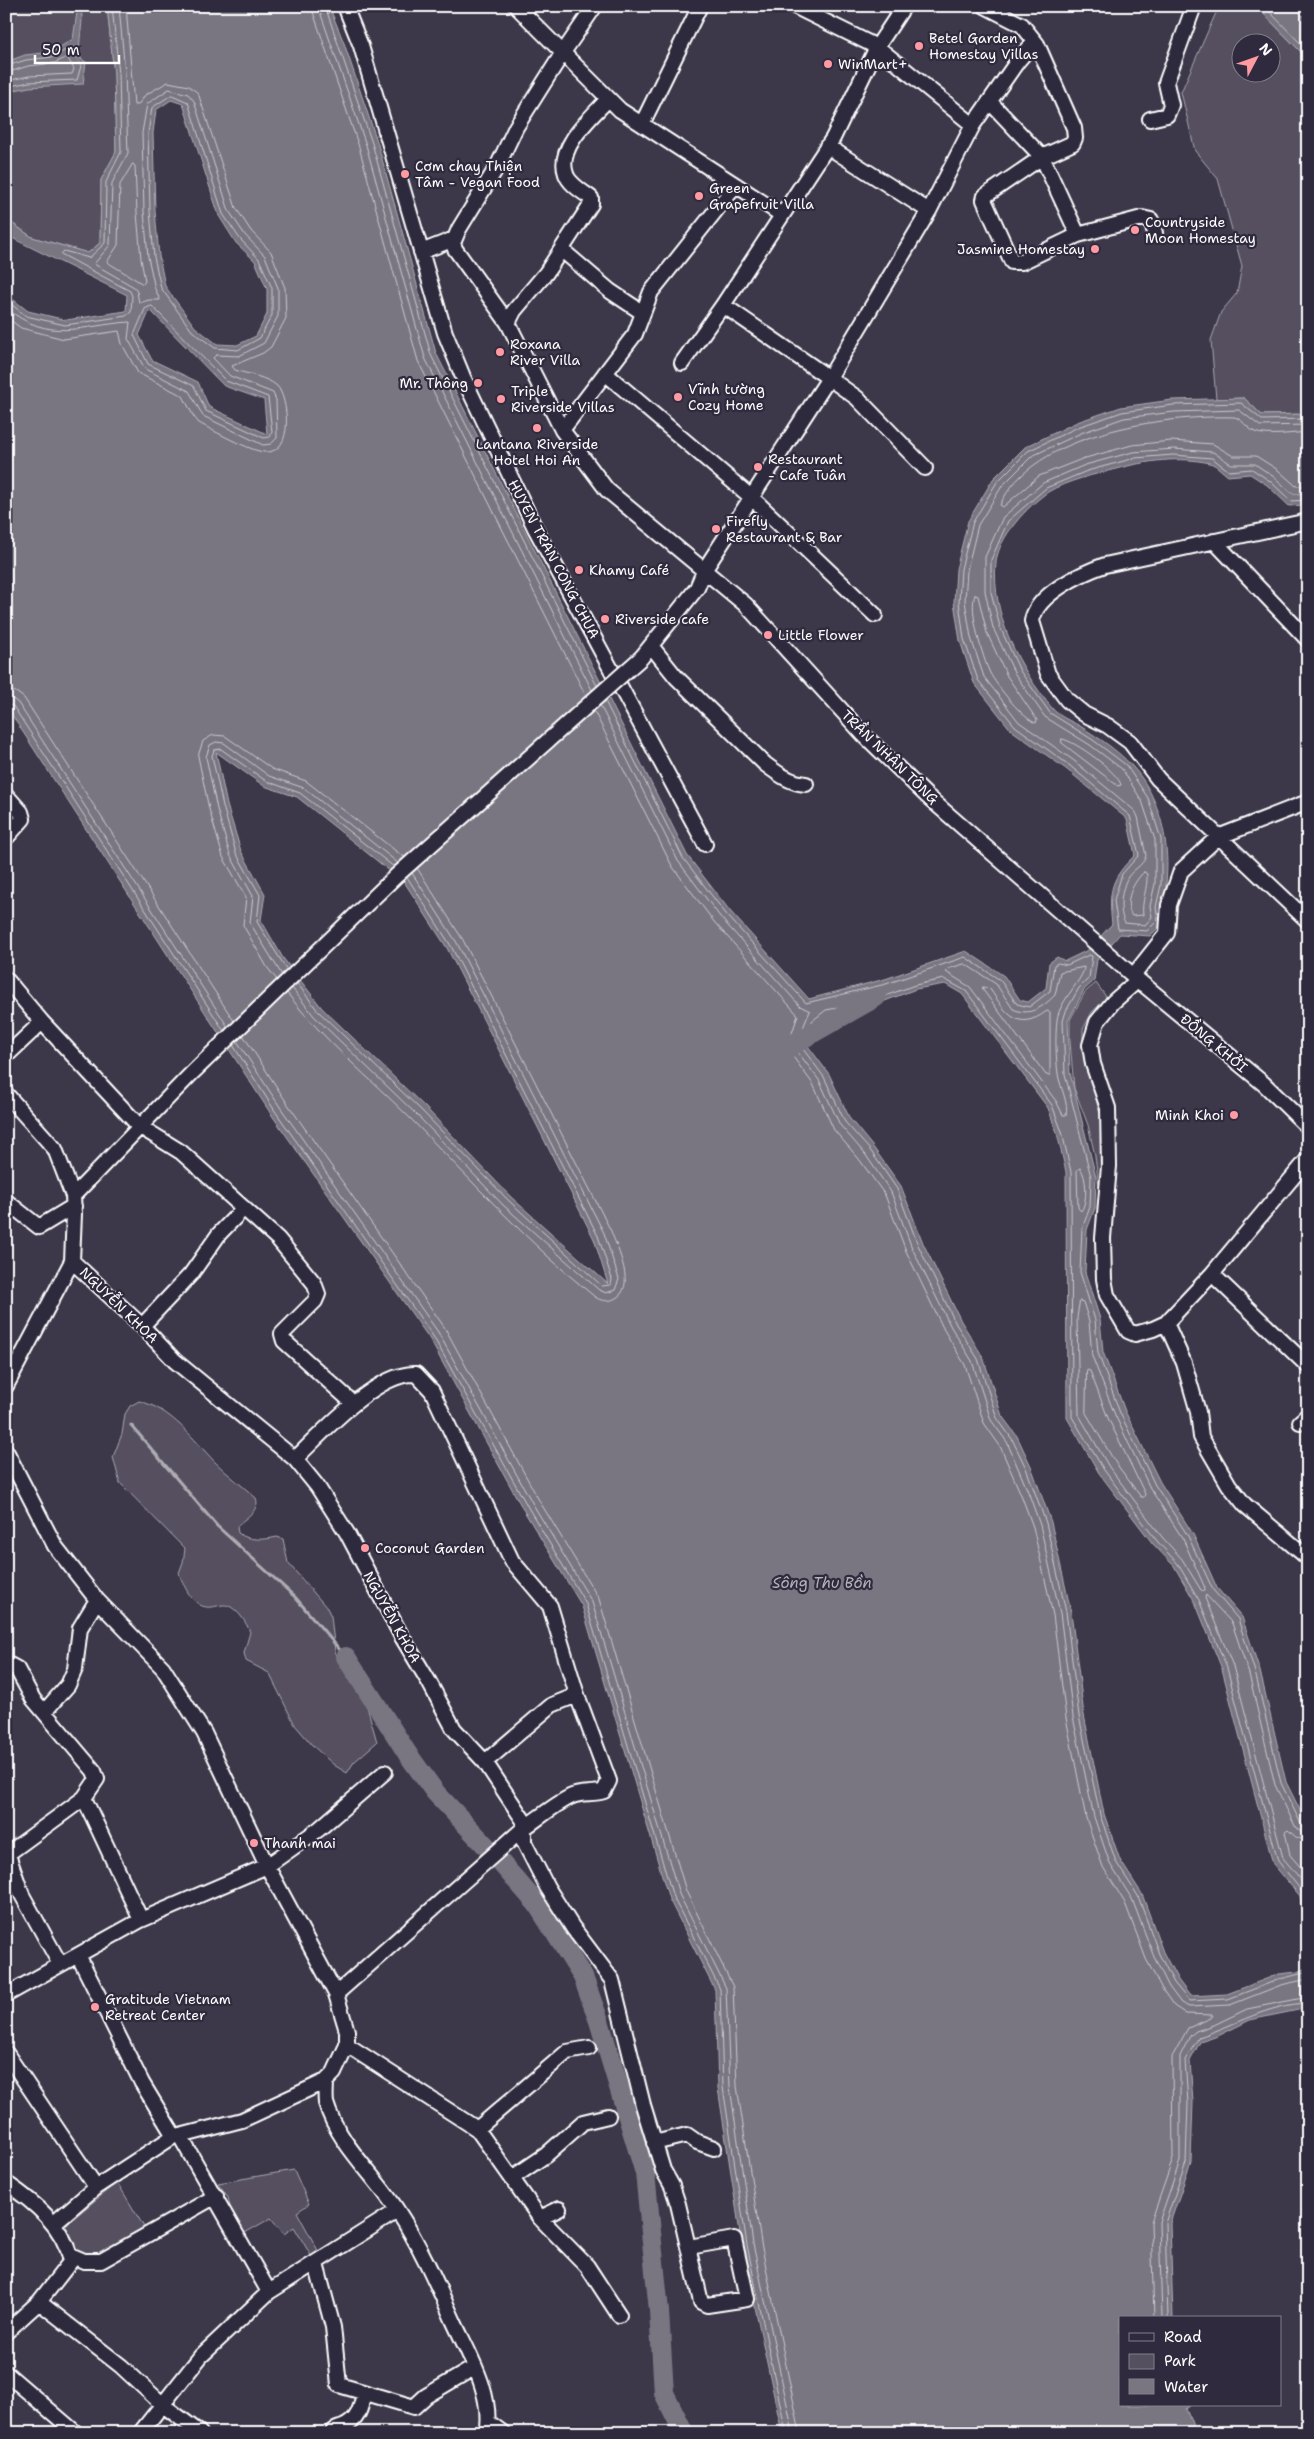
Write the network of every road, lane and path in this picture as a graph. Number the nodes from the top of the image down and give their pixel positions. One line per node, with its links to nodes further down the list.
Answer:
1 (345, 6): 26 (street, HUYEN TRAN CONG CHUA)
2 (516, 6): 11 (street)
3 (595, 6): 11 (street)
4 (700, 6): 15 (street)
5 (794, 6): 10 (street)
6 (904, 6): 10 (street)
7 (985, 6): 9 (street)
8 (1194, 6): 14 (street)
9 (1037, 44): 13 (street); 18 (street)
10 (877, 47): 16 (street); 17 (street)
11 (562, 54): 12 (street); 24 (street)
12 (608, 99): 15 (street); 25 (street)
13 (990, 102): 16 (street); 18 (street)
14 (1150, 119)
15 (642, 124): 19 (street)
16 (973, 125): 20 (street)
17 (827, 146): 20 (street); 21 (street)
18 (1042, 157): 23 (street); 23 (street)
19 (736, 185): 21 (street); 28 (street)
20 (929, 211): 32 (street)
21 (782, 215): 27 (street)
22 (1155, 233): 23 (street)
23 (1078, 235)
24 (454, 239): 26 (street); 29 (street, TRẦN NHÂN TÔNG)
25 (562, 250): 28 (street); 29 (street)
26 (421, 252): 47 (street, HUYEN TRAN CONG CHUA)
27 (723, 305): 30 (street); 32 (street)
28 (643, 313): 31 (street)
29 (508, 323): 33 (street, TRẦN NHÂN TÔNG)
30 (682, 363)
31 (605, 373): 33 (street); 35 (street)
32 (829, 378): 34 (street); 35 (street)
33 (562, 430): 38 (street, TRẦN NHÂN TÔNG)
34 (925, 468)
35 (751, 497): 38 (street); 39 (street)
36 (1308, 521): 37 (street)
37 (1214, 540): 40 (street); 45 (street)
38 (705, 569): 41 (street); 49 (street, TRẦN NHÂN TÔNG)
39 (875, 615)
40 (1308, 640)
41 (652, 647): 42 (street); 55 (street, bridge)
42 (806, 784)
43 (6, 795): 46 (street)
44 (1308, 802): 45 (street)
45 (1218, 836): 48 (street); 50 (street)
46 (6, 838)
47 (705, 844)
48 (1308, 921)
49 (1118, 962): 50 (street, ĐỒNG KHỞI)
50 (1136, 978): 56 (street, ĐỒNG KHỞI); 63 (street)
51 (6, 979): 52 (street)
52 (42, 1022): 53 (street); 55 (street)
53 (6, 1056)
54 (6, 1094): 59 (street)
55 (139, 1126): 59 (street); 60 (street)
56 (1308, 1127)
57 (1308, 1159): 62 (street)
58 (6, 1201): 59 (street)
59 (73, 1201): 61 (street)
60 (244, 1208): 64 (street); 67 (street)
61 (72, 1261): 64 (street, NGUYỄN KHOA); 66 (street)
62 (1212, 1274): 63 (street); 65 (street)
63 (1166, 1323): 70 (street)
64 (142, 1326): 69 (street, NGUYỄN KHOA)
65 (1308, 1366)
66 (6, 1386)
67 (353, 1403): 69 (street); 73 (street)
68 (6, 1451): 71 (street)
69 (295, 1459): 75 (street, NGUYỄN KHOA)
70 (1305, 1549)
71 (97, 1600): 74 (street); 80 (street)
72 (6, 1663): 74 (street)
73 (577, 1695): 75 (street); 78 (street)
74 (45, 1711): 77 (street)
75 (485, 1762): 78 (street, NGUYỄN KHOA)
76 (385, 1772): 80 (street)
77 (84, 1798): 79 (street); 81 (street)
78 (524, 1828): 84 (street); 93 (street, NGUYỄN KHOA)
79 (7, 1855): 83 (street)
80 (267, 1866): 81 (street); 84 (street)
81 (141, 1920): 82 (street)
82 (78, 1955): 83 (street); 92 (street)
83 (60, 1964): 85 (street)
84 (336, 1994): 86 (street)
85 (6, 1996)
86 (347, 2045): 89 (street); 91 (street)
87 (590, 2048): 91 (street)
88 (6, 2053): 97 (street)
89 (326, 2081): 92 (street); 100 (street)
90 (608, 2116): 95 (street)
91 (477, 2129): 95 (street)
92 (177, 2136): 97 (street); 98 (street)
93 (654, 2143): 94 (street); 103 (street, NGUYỄN KHOA)
94 (714, 2148)
95 (512, 2178): 101 (street)
96 (6, 2183): 102 (street)
97 (96, 2187): 102 (street)
98 (216, 2196): 104 (street); 106 (street)
99 (559, 2209): 101 (street)
100 (397, 2211): 105 (street); 110 (street)
101 (540, 2218): 108 (street)
102 (54, 2224): 104 (street)
103 (689, 2247): 103 (street, NGUYỄN KHOA)
104 (70, 2255): 107 (street)
105 (316, 2264): 106 (street); 112 (street)
106 (269, 2292): 113 (street)
107 (40, 2302): 109 (street); 113 (street)
108 (619, 2314)
109 (6, 2332)
110 (475, 2367): 112 (street); 114 (street)
111 (6, 2373): 115 (street)
112 (364, 2393): 118 (street)
113 (162, 2405): 116 (street); 117 (street)
114 (487, 2428): 119 (street)
115 (76, 2433)
116 (140, 2433)
117 (200, 2433)
118 (332, 2433)
119 (503, 2433)

